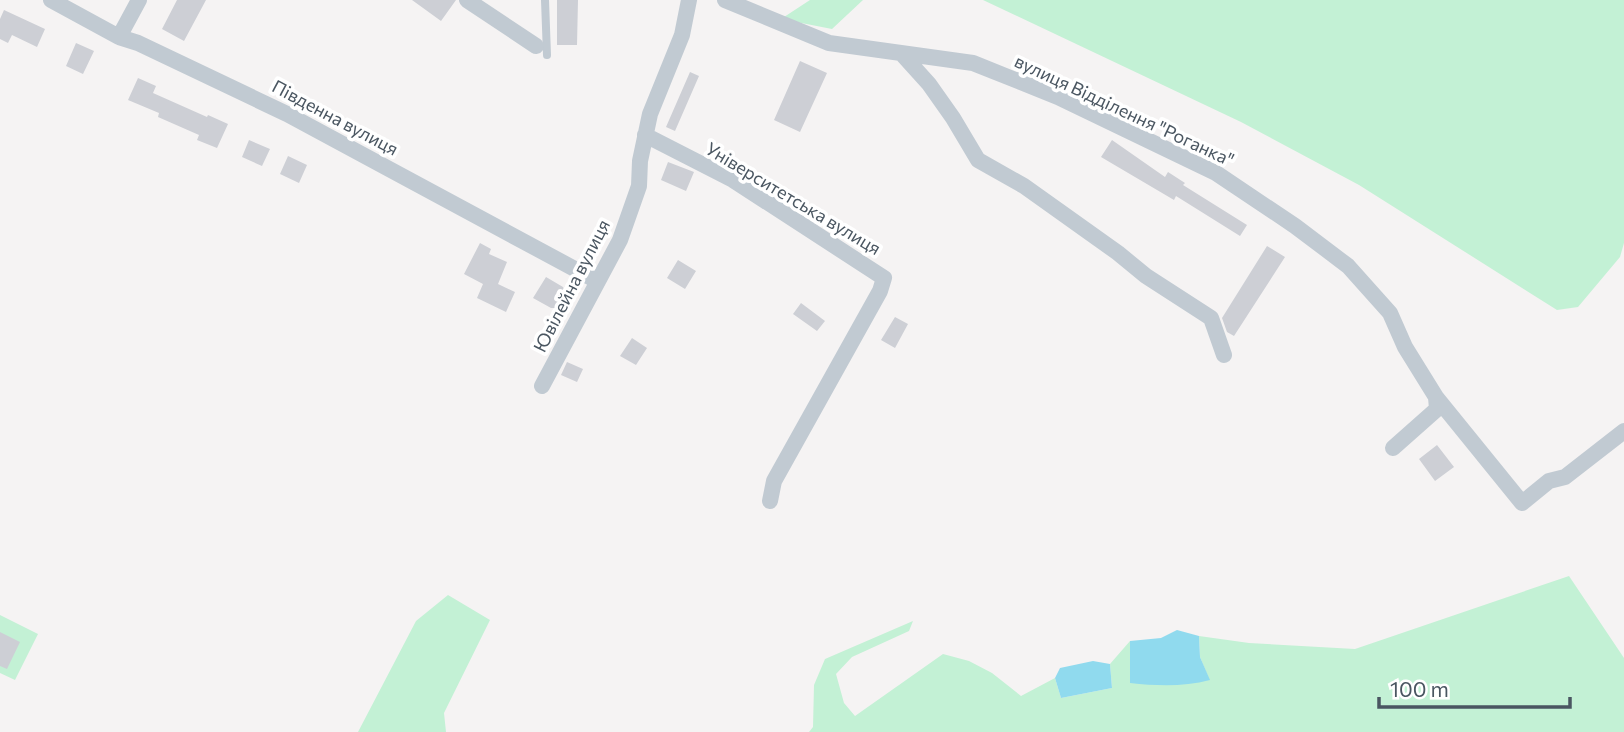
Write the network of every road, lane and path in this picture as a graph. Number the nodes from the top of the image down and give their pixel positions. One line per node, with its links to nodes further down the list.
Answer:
1 (51, 0): 7 (street, Південна вулиця)
2 (139, 0): 7 (street)
3 (467, 0): 8 (street)
4 (545, 0): 8 (lane)
5 (688, 0): 10 (street, Ювілейна вулиця)
6 (725, 0): 9 (street, вулиця Відділення "Роганка")
7 (119, 37): 11 (street, Південна вулиця)
8 (542, 51)
9 (901, 53): 12 (street); 14 (street, вулиця Відділення "Роганка")
10 (645, 135): 11 (street, Ювілейна вулиця); 17 (street, Університетська вулиця)
11 (597, 281): 13 (street, Ювілейна вулиця)
12 (1224, 355)
13 (542, 386)
14 (1436, 397): 15 (street, вулиця Відділення "Роганка"); 16 (street)
15 (1624, 430)
16 (1393, 448)
17 (770, 501)

